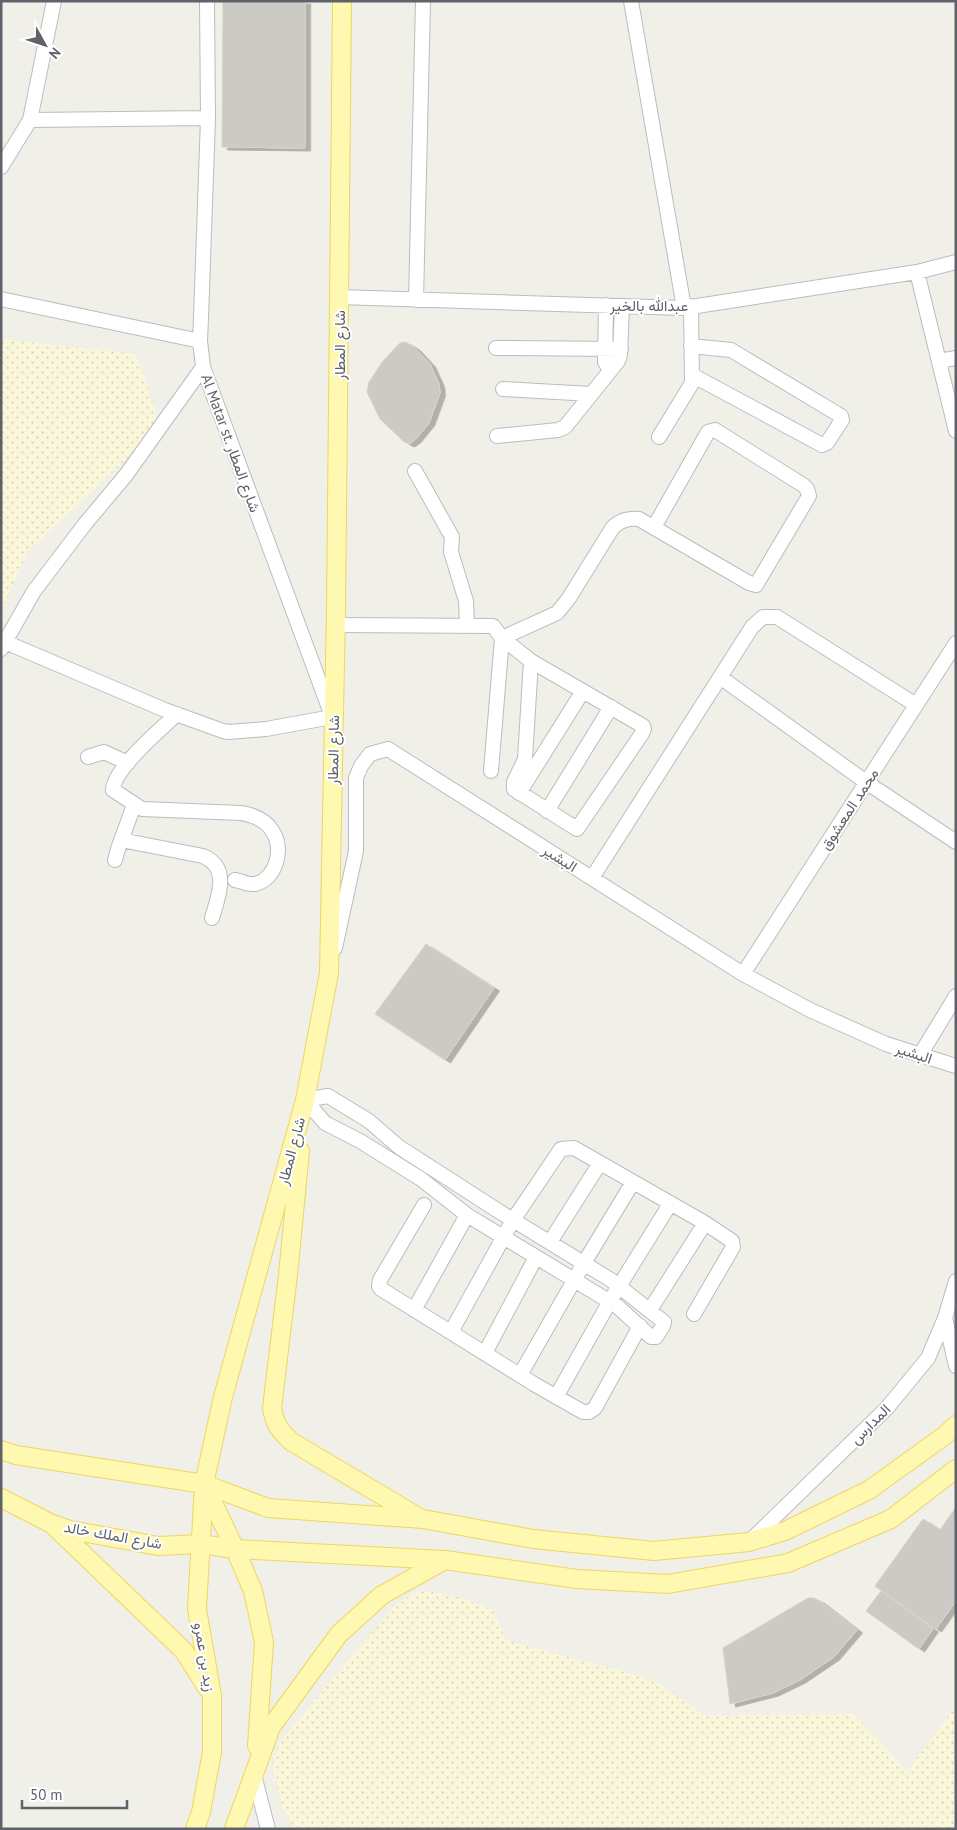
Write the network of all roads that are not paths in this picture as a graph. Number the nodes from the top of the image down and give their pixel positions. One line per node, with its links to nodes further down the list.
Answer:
1 (54, 1): 7 (street)
2 (207, 1): 6 (street, Al Matar st. شارع المطار)
3 (342, 1): 11 (main road, شارع المطار)
4 (423, 1): 13 (street)
5 (631, 1): 16 (street)
6 (208, 118): 7 (street); 17 (street, Al Matar st. شارع المطار)
7 (30, 120): 8 (street)
8 (1, 167)
9 (956, 262): 10 (street, عبدالله بالخير)
10 (918, 272): 16 (street, عبدالله بالخير); 23 (street)
11 (339, 297): 13 (street, عبدالله بالخير); 34 (main road, شارع المطار)
12 (1, 299): 17 (street)
13 (416, 300): 14 (street, عبدالله بالخير)
14 (606, 305): 15 (street, عبدالله بالخير); 20 (street)
15 (622, 306): 16 (street, عبدالله بالخير); 21 (street)
16 (688, 307): 18 (street)
17 (200, 341): 24 (street, Al Matar st. شارع المطار)
18 (691, 346): 26 (street); 26 (street)
19 (496, 348): 20 (street)
20 (605, 349): 21 (street); 25 (street)
21 (621, 349): 25 (street)
22 (956, 358): 23 (street)
23 (939, 361): 29 (street)
24 (203, 368): 38 (street); 45 (street, Al Matar st. شارع المطار)
25 (610, 370): 28 (street)
26 (692, 375): 31 (street)
27 (503, 389): 28 (street)
28 (591, 394): 30 (street)
29 (956, 431)
30 (497, 436)
31 (658, 437)
32 (415, 471): 35 (street)
33 (654, 527): 33 (street); 36 (street)
34 (336, 625): 35 (street); 45 (main road, شارع المطار)
35 (466, 625): 36 (street)
36 (502, 638): 39 (street); 48 (street)
37 (956, 643): 42 (street, محمد المعشوق)
38 (3, 646): 44 (street)
39 (531, 660): 41 (street); 50 (street)
40 (720, 678): 42 (street); 49 (street); 56 (street)
41 (583, 691): 43 (street); 50 (street)
42 (916, 705): 49 (street, محمد المعشوق)
43 (611, 707): 52 (street); 52 (street)
44 (177, 714): 45 (street); 47 (street)
45 (333, 719): 59 (main road, شارع المطار)
46 (88, 757): 47 (street)
47 (128, 763): 51 (street)
48 (492, 771)
49 (866, 782): 54 (street); 60 (street, محمد المعشوق)
50 (519, 793): 52 (street)
51 (134, 805): 53 (street); 57 (street)
52 (548, 811)
53 (121, 840): 55 (street); 58 (street)
54 (956, 842)
55 (115, 860)
56 (592, 878): 59 (street, البشير); 60 (street, البشير)
57 (235, 880)
58 (212, 918)
59 (329, 973): 64 (main road, شارع المطار)
60 (743, 974): 62 (street, البشير)
61 (956, 996): 62 (street)
62 (920, 1055): 63 (street, البشير)
63 (956, 1066)
64 (305, 1100): 65 (street); 66 (street); 97 (main road, شارع المطار); 99 (main road)
65 (369, 1120): 66 (street); 68 (street)
66 (360, 1140): 69 (street)
67 (600, 1163): 70 (street); 74 (street); 77 (street)
68 (429, 1166): 69 (street); 74 (street)
69 (421, 1179): 73 (street)
70 (632, 1182): 71 (street); 79 (street)
71 (670, 1204): 75 (street); 82 (street)
72 (424, 1205): 84 (street)
73 (467, 1216): 76 (street); 84 (street)
74 (513, 1220): 76 (street); 77 (street)
75 (705, 1223): 85 (street); 86 (street)
76 (504, 1238): 78 (street); 89 (street)
77 (550, 1242): 79 (street)
78 (536, 1257): 80 (street); 90 (street)
79 (584, 1263): 80 (street); 82 (street)
80 (574, 1280): 83 (street); 92 (street)
81 (956, 1282): 87 (street, المدارس)
82 (619, 1286): 83 (street); 85 (street)
83 (610, 1301): 88 (street); 93 (street)
84 (414, 1310): 89 (street)
85 (650, 1310): 88 (street)
86 (694, 1314)
87 (944, 1318): 91 (street); 101 (street, المدارس)
88 (640, 1326): 93 (street)
89 (451, 1332): 90 (street)
90 (485, 1353): 92 (street)
91 (956, 1366)
92 (520, 1375): 93 (street)
93 (556, 1396)
94 (956, 1425): 101 (main road)
95 (1, 1450): 97 (main road)
96 (956, 1469): 104 (main road, شارع الملك خالد)
97 (204, 1484): 99 (main road); 102 (main road, زيد بن عمرو); 103 (main road)
98 (1, 1498): 100 (main road, شارع الملك خالد)
99 (423, 1520): 101 (main road)
100 (52, 1524): 102 (main road, شارع الملك خالد); 105 (main road)
101 (749, 1542)
102 (200, 1544): 103 (main road, شارع الملك خالد); 105 (main road, زيد بن عمرو)
103 (235, 1549): 104 (main road, شارع الملك خالد); 106 (main road)
104 (445, 1560): 106 (main road)
105 (212, 1696): 107 (main road, زيد بن عمرو)
106 (254, 1775): 108 (main road); 109 (street)
107 (195, 1829)
108 (234, 1829)
109 (268, 1829)

